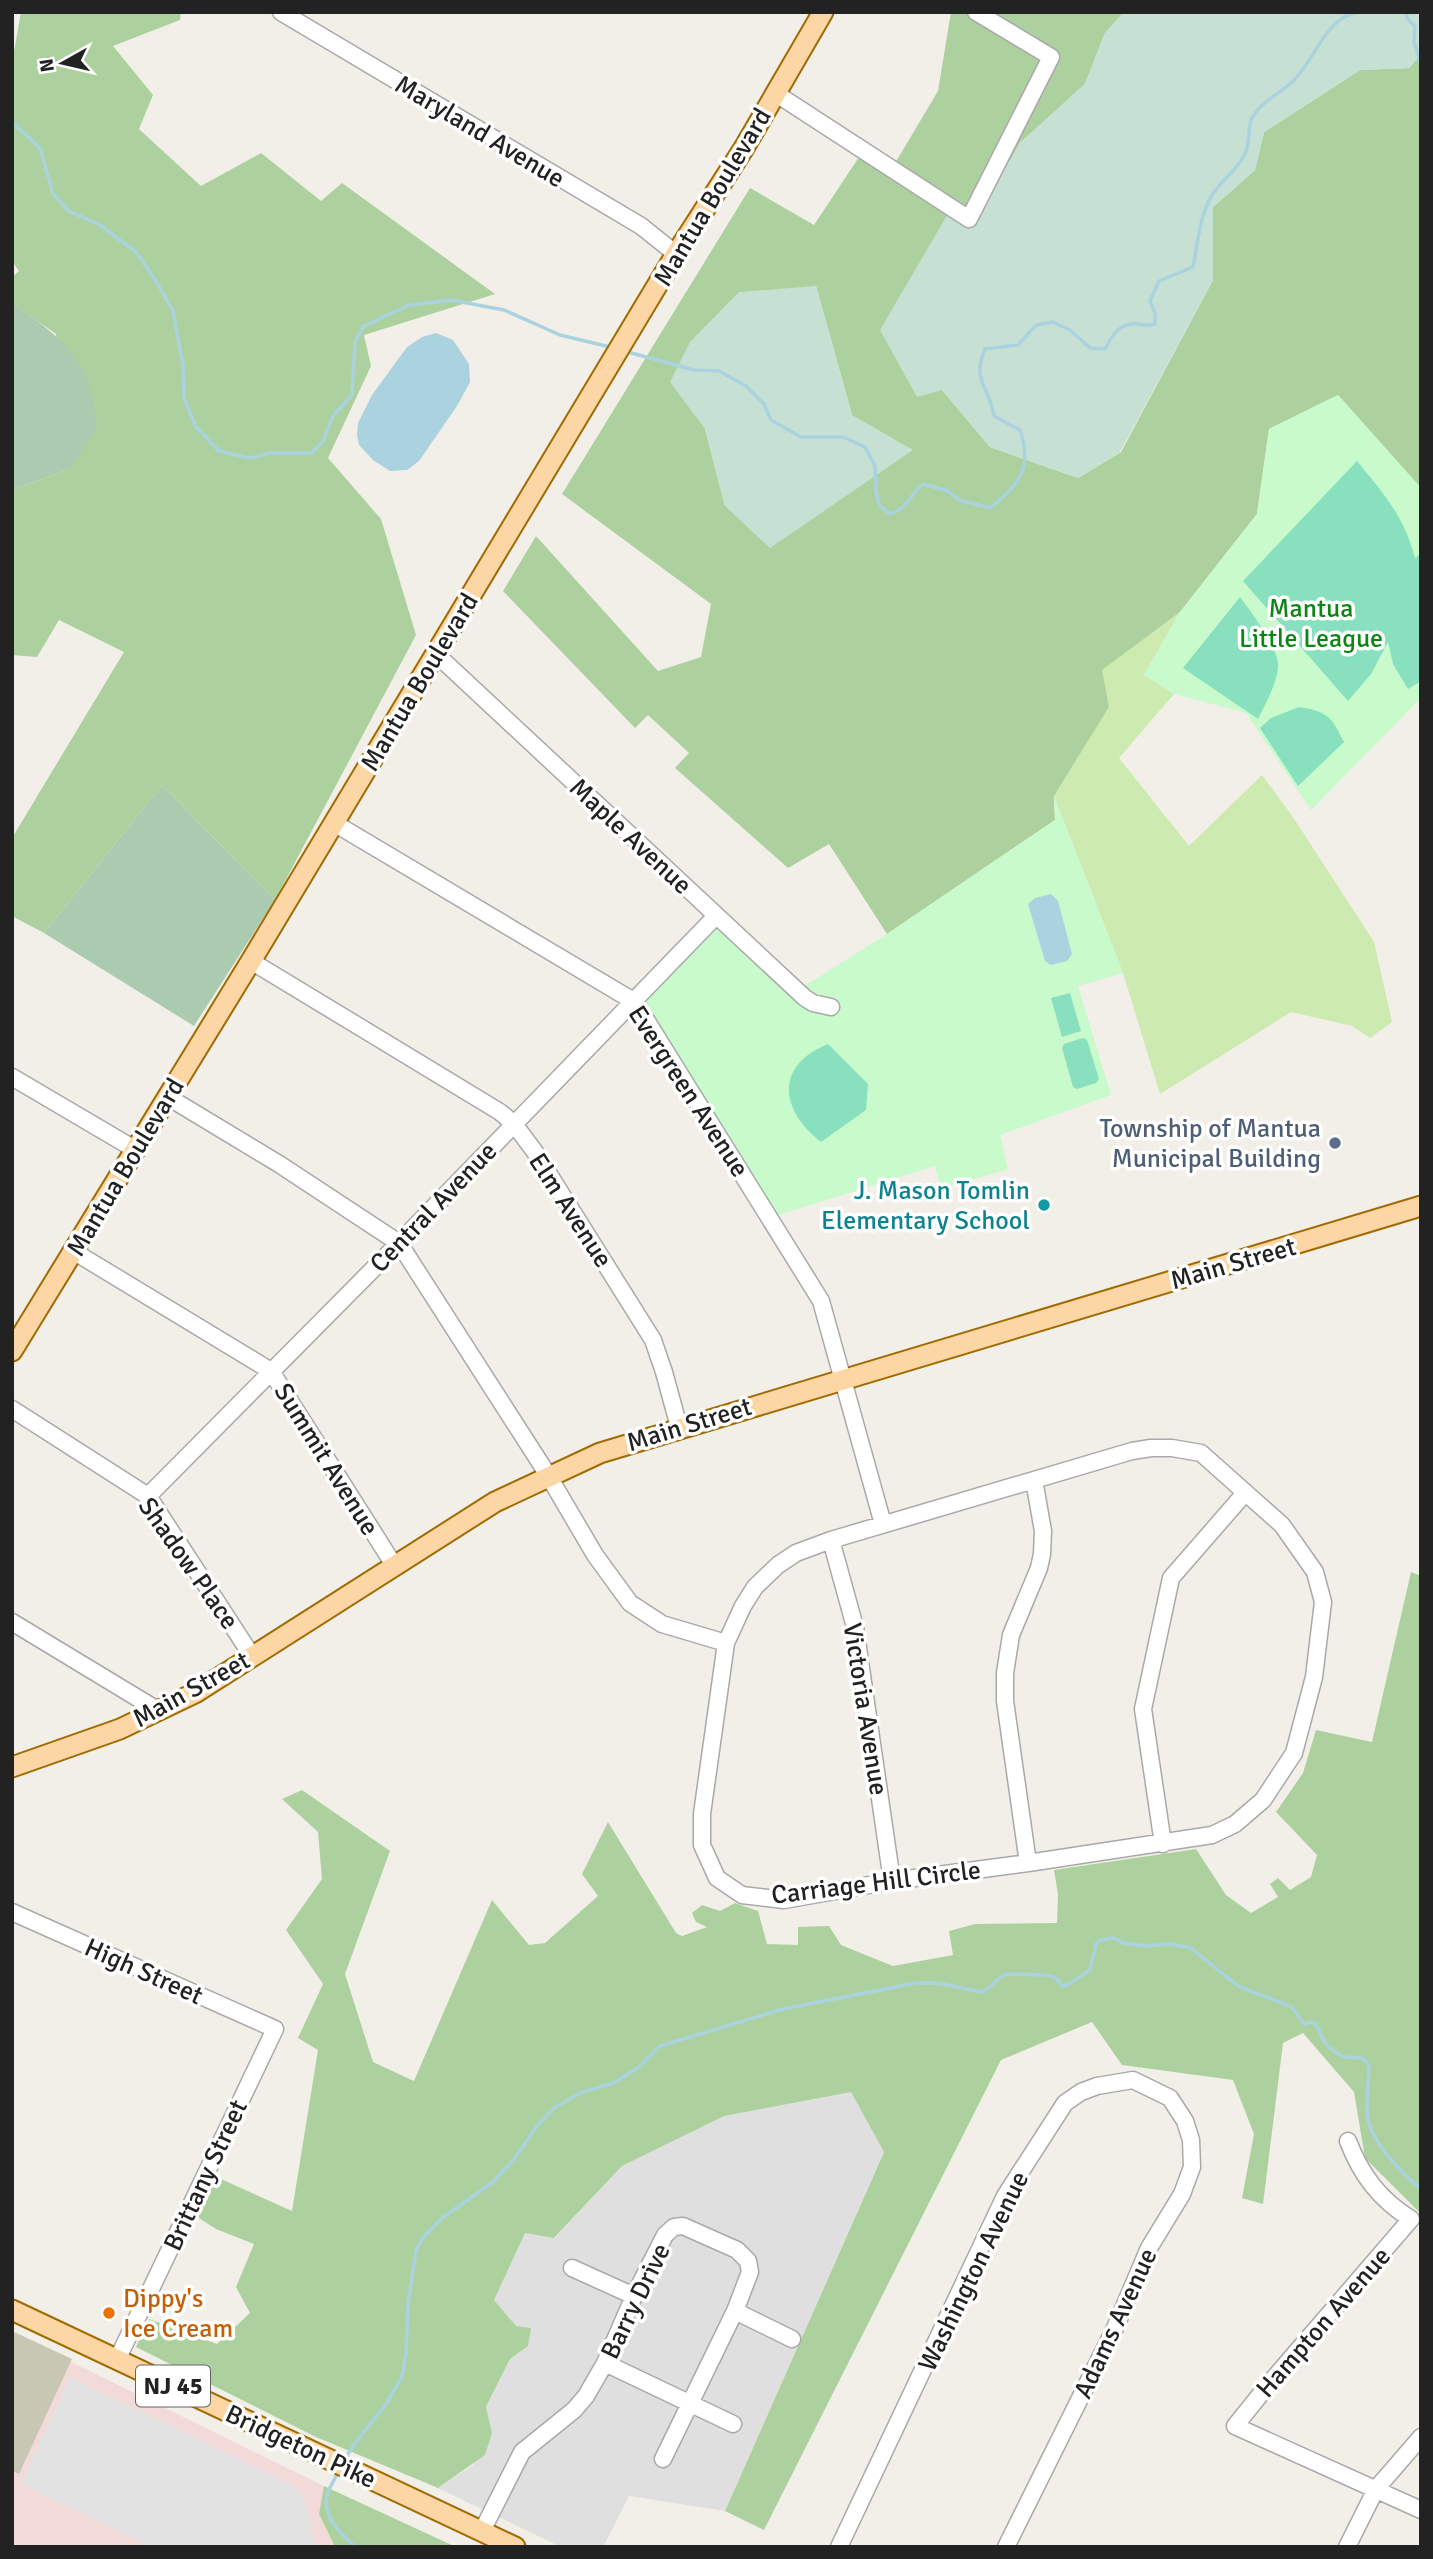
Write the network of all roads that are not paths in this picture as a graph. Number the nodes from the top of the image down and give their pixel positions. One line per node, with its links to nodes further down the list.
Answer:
1 (281, 12): 5 (street, Maryland Avenue)
2 (823, 12): 4 (main road, Mantua Boulevard)
3 (976, 12): 4 (street)
4 (775, 93): 5 (main road, Mantua Boulevard)
5 (676, 254): 6 (main road, Mantua Boulevard)
6 (436, 654): 7 (main road, Mantua Boulevard); 8 (street, Maple Avenue)
7 (334, 823): 9 (main road, Mantua Boulevard); 10 (street, Evergreen Avenue)
8 (716, 916): 10 (street, Central Avenue); 11 (street, Maple Avenue)
9 (251, 961): 13 (main road, Mantua Boulevard); 14 (street, Elm Avenue)
10 (635, 1002): 14 (street, Central Avenue); 21 (street, Evergreen Avenue)
11 (831, 1007)
12 (12, 1077): 15 (street)
13 (175, 1101): 15 (main road, Mantua Boulevard); 17 (street)
14 (514, 1124): 17 (street, Central Avenue); 23 (street, Elm Avenue)
15 (136, 1150): 18 (main road, Mantua Boulevard)
16 (1419, 1212): 21 (main road, Main Street)
17 (399, 1243): 20 (street, Central Avenue); 24 (street)
18 (74, 1251): 19 (main road, Mantua Boulevard); 20 (street, Summit Avenue)
19 (12, 1351)
20 (271, 1371): 27 (street, Central Avenue); 30 (street, Summit Avenue)
21 (844, 1378): 23 (main road, Main Street); 28 (street, Evergreen Avenue)
22 (12, 1409): 27 (street, Shadow Place)
23 (679, 1427): 24 (main road, Main Street)
24 (548, 1475): 30 (main road, Main Street); 32 (street)
25 (1034, 1480): 26 (street, Carriage Hill Circle); 28 (street, Carriage Hill Circle); 37 (street)
26 (1245, 1493): 36 (street); 36 (street, Carriage Hill Circle)
27 (148, 1496): 33 (street, Shadow Place)
28 (883, 1524): 29 (street, Carriage Hill Circle)
29 (831, 1540): 32 (street, Carriage Hill Circle); 38 (street, Victoria Avenue)
30 (394, 1565): 33 (main road, Main Street)
31 (12, 1622): 34 (street)
32 (726, 1643): 38 (street, Carriage Hill Circle)
33 (252, 1656): 34 (main road, Main Street)
34 (159, 1711): 35 (main road, Main Street)
35 (12, 1767)
36 (1163, 1844): 37 (street, Carriage Hill Circle)
37 (1028, 1863): 38 (street, Carriage Hill Circle)
38 (892, 1881)
39 (12, 1912): 40 (street, High Street)
40 (275, 2029): 48 (street, Brittany Street)
41 (1170, 2098): 58 (street, Washington Avenue); 59 (street, Adams Avenue)
42 (1348, 2141): 54 (street, Hampton Avenue)
43 (572, 2268): 44 (street)
44 (634, 2296): 46 (street, Barry Drive); 49 (street, Barry Drive)
45 (12, 2311): 48 (main road, Bridgeton Pike / NJ 45)
46 (735, 2311): 47 (street); 50 (street, Barry Drive)
47 (792, 2339)
48 (117, 2360): 56 (main road, Bridgeton Pike / NJ 45)
49 (605, 2363): 50 (street); 56 (street, Barry Drive)
50 (690, 2402): 51 (street); 53 (street, Barry Drive)
51 (733, 2424)
52 (1421, 2437): 54 (street)
53 (663, 2459)
54 (1376, 2489): 55 (street); 60 (street)
55 (1421, 2510)
56 (482, 2531): 57 (main road, Bridgeton Pike / NJ 45)
57 (514, 2547)
58 (839, 2547)
59 (1006, 2547)
60 (1347, 2547)

